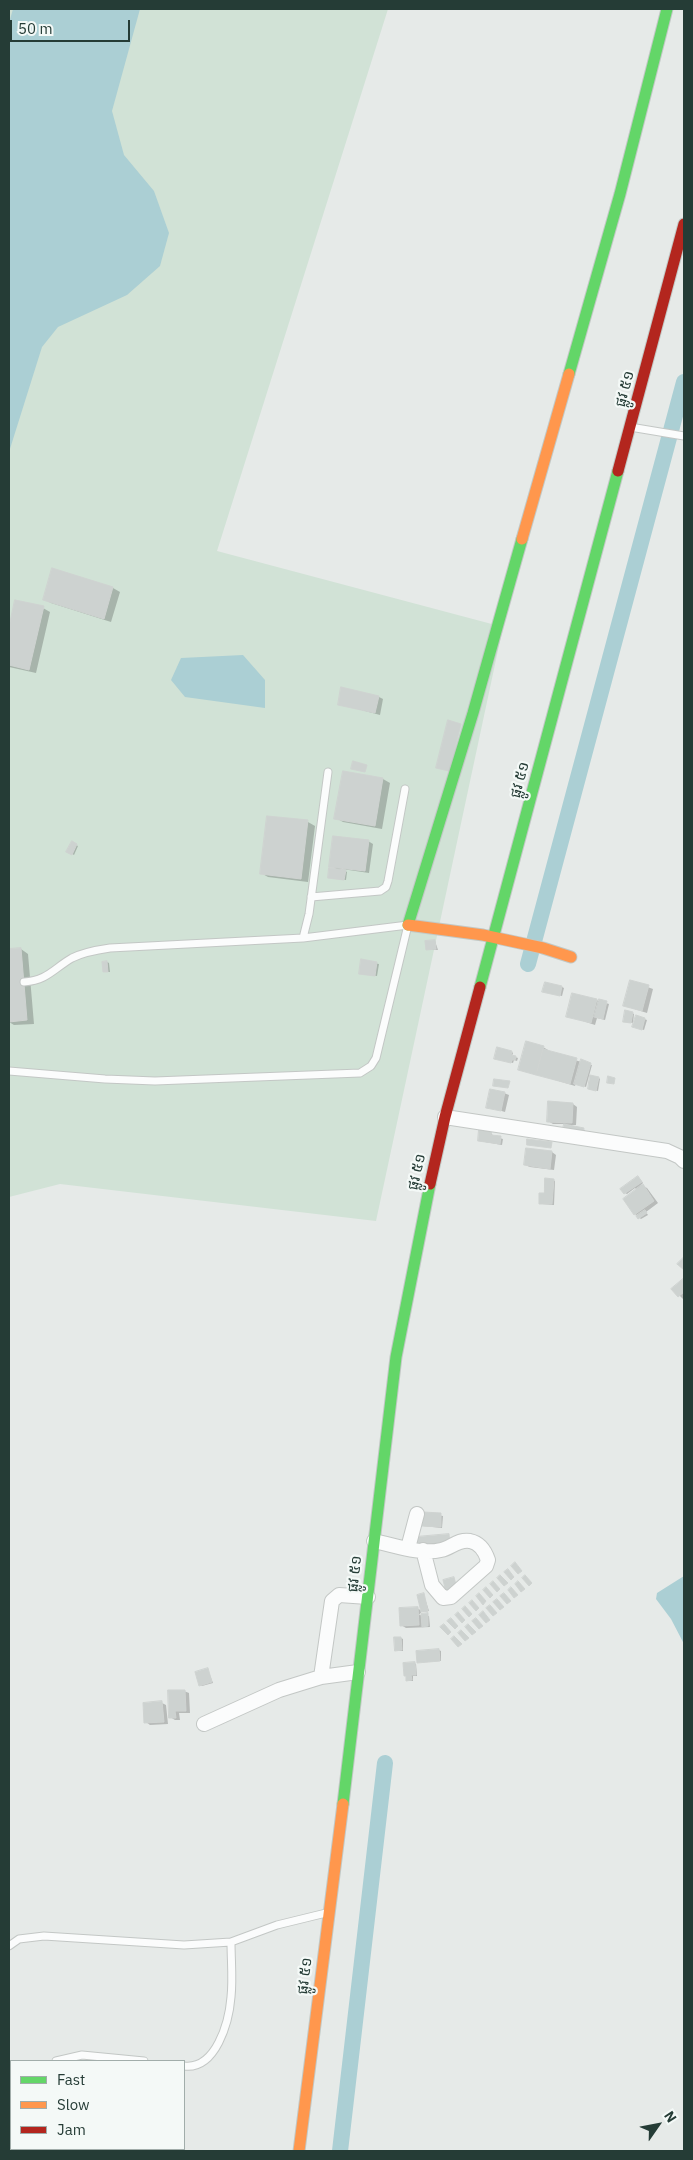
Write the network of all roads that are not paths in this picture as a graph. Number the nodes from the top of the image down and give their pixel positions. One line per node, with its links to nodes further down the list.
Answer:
1 (667, 9): 9 (main road)
2 (684, 224): 3 (main road, ផ្លូវ ៥១)
3 (680, 258): 4 (main road, ផ្លូវ ៥១)
4 (630, 427): 5 (lane); 10 (main road, ផ្លូវ ៥១)
5 (684, 436)
6 (328, 772): 8 (lane)
7 (405, 789): 8 (lane)
8 (311, 897): 11 (lane)
9 (408, 925): 10 (main road); 11 (lane); 14 (lane)
10 (488, 936): 12 (main road); 15 (main road, ផ្លូវ ៥១)
11 (303, 938): 13 (lane)
12 (571, 957)
13 (24, 982)
14 (9, 1070)
15 (445, 1117): 16 (street); 18 (main road, ផ្លូវ ៥១)
16 (684, 1161)
17 (417, 1514): 19 (street)
18 (374, 1541): 19 (street); 21 (main road, ផ្លូវ ៥១)
19 (408, 1548): 20 (street)
20 (423, 1550): 20 (street)
21 (368, 1597): 22 (main road, ផ្លូវ ៥១); 23 (street)
22 (358, 1672): 23 (street); 25 (main road, ផ្លូវ ៥១)
23 (330, 1675): 24 (street)
24 (204, 1724)
25 (328, 1912): 26 (lane); 31 (main road, ផ្លូវ ៥១)
26 (231, 1942): 27 (lane); 30 (lane)
27 (9, 1946)
28 (58, 2060): 29 (lane)
29 (134, 2060)
30 (185, 2066)
31 (300, 2151)

